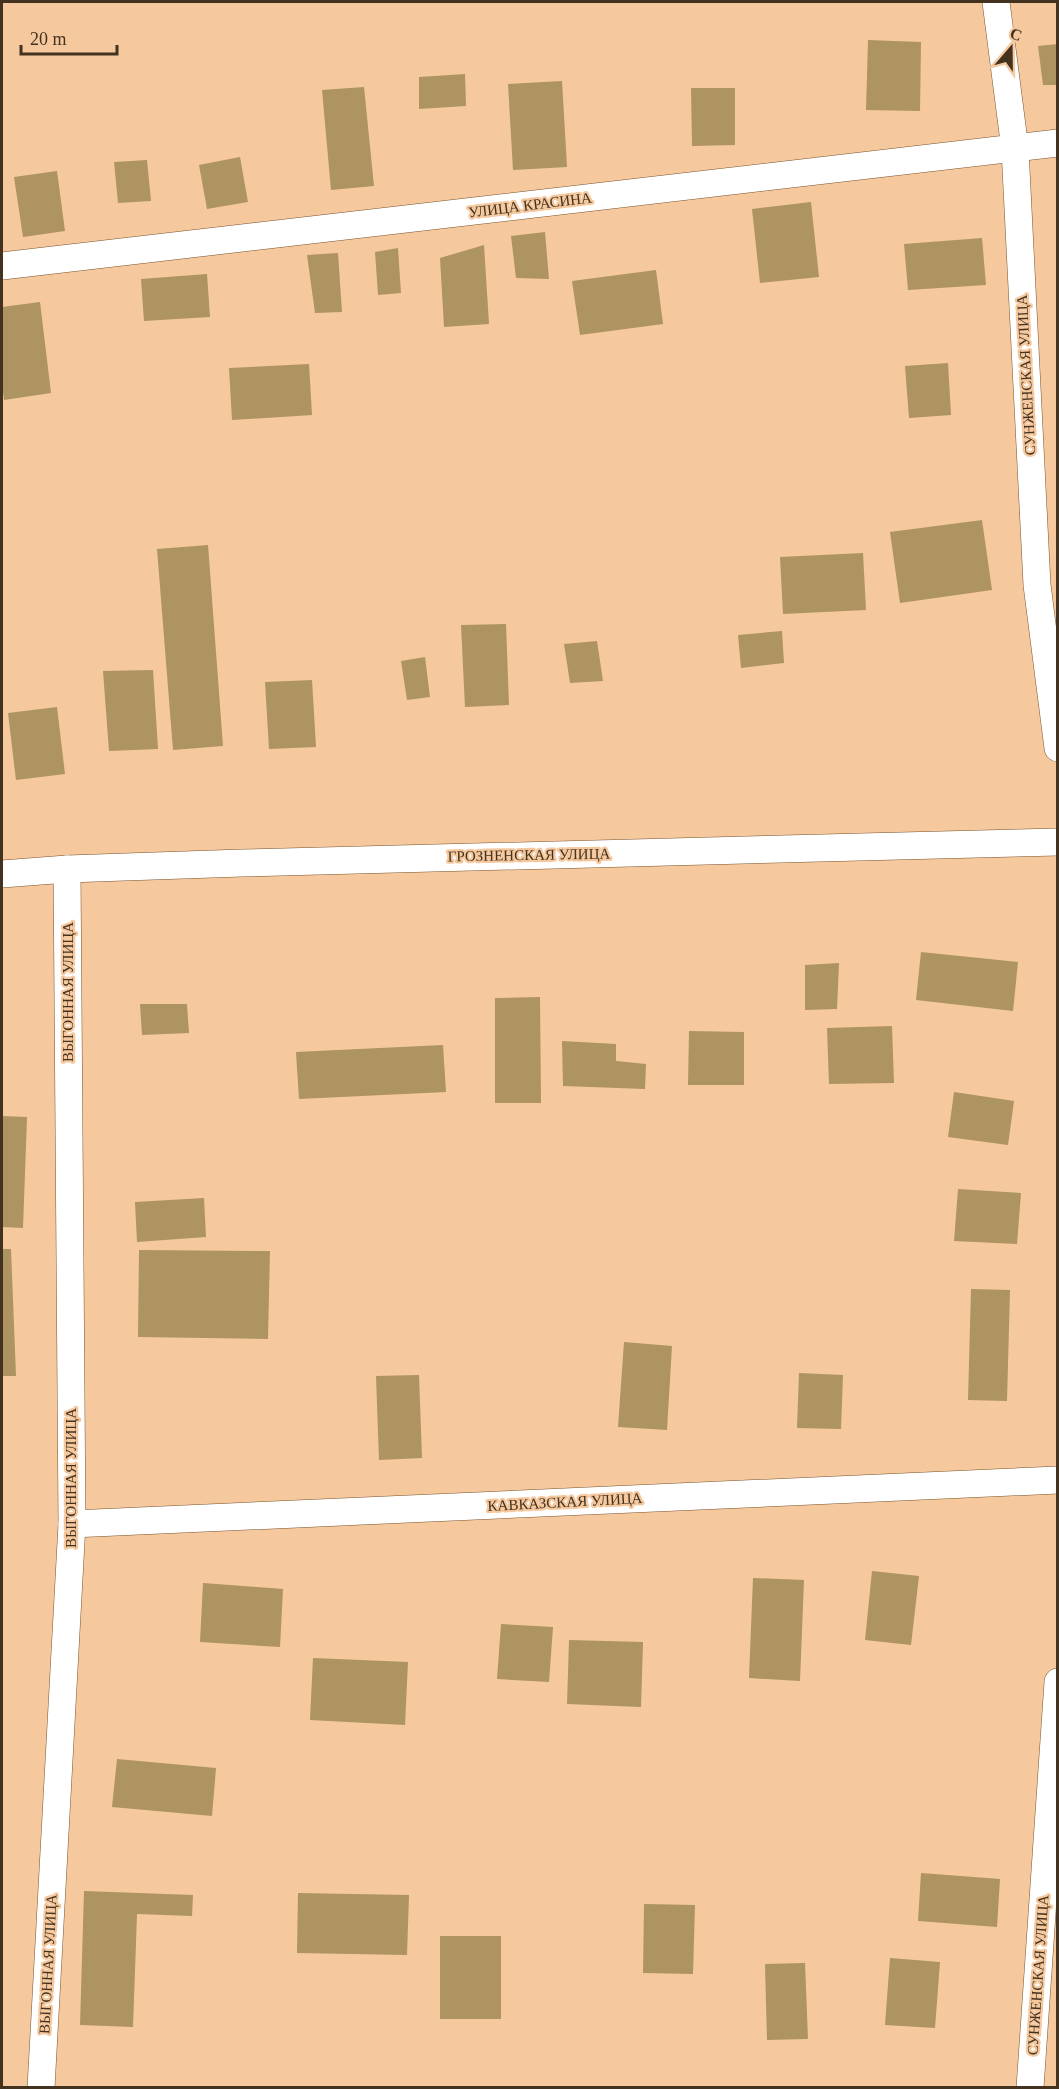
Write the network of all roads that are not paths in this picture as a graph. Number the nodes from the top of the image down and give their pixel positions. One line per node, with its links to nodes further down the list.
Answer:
1 (996, 2): 3 (street, СУНЖЕНСКАЯ УЛИЦА)
2 (1058, 144): 3 (street, УЛИЦА КРАСИНА)
3 (1015, 149): 4 (street, УЛИЦА КРАСИНА); 5 (street, СУНЖЕНСКАЯ УЛИЦА)
4 (2, 266)
5 (1058, 748)
6 (1058, 842): 7 (street, ГРОЗНЕНСКАЯ УЛИЦА)
7 (67, 868): 8 (street, ГРОЗНЕНСКАЯ УЛИЦА); 10 (street, ВЫГОННАЯ УЛИЦА)
8 (2, 874)
9 (1058, 1480): 10 (street, КАВКАЗСКАЯ УЛИЦА)
10 (72, 1524): 12 (street, ВЫГОННАЯ УЛИЦА)
11 (1058, 1682): 13 (street, СУНЖЕНСКАЯ УЛИЦА)
12 (41, 2088)
13 (1030, 2088)

